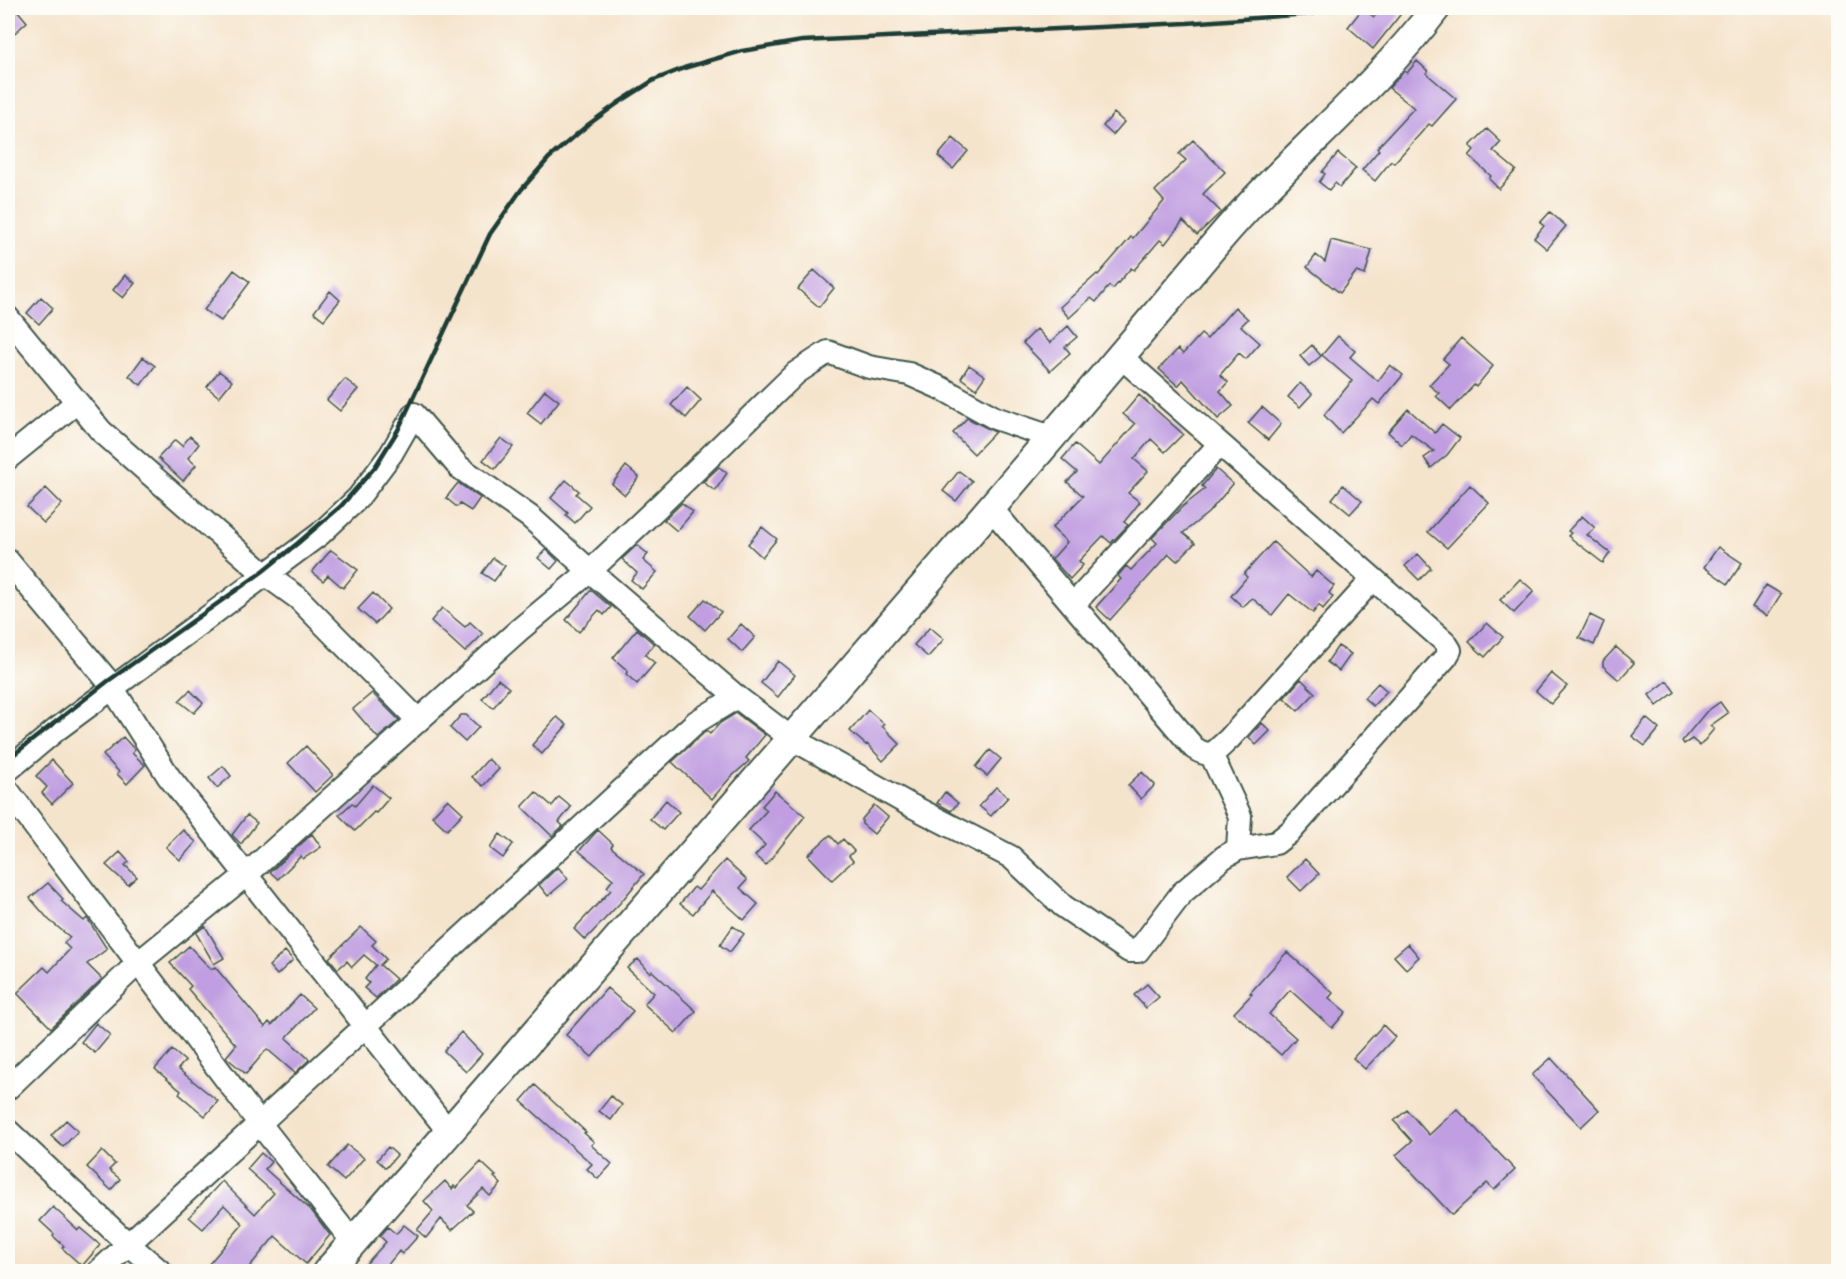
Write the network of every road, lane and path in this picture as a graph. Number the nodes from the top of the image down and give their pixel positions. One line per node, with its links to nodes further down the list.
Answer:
1 (1436, 8): 3 (main road)
2 (8, 318): 4 (street)
3 (1120, 356): 5 (main road); 6 (street)
4 (77, 402): 7 (street); 11 (street)
5 (1051, 437): 8 (main road); 10 (street)
6 (1220, 444): 12 (street); 13 (street)
7 (8, 458)
8 (992, 508): 13 (street); 17 (main road)
9 (8, 561): 14 (street)
10 (590, 571): 11 (street); 15 (street); 16 (street)
11 (266, 575): 14 (street); 16 (street)
12 (1373, 579): 18 (street); 21 (street)
13 (1073, 605): 18 (street)
14 (112, 688): 19 (street); 22 (street)
15 (737, 697): 17 (street); 24 (street)
16 (418, 720): 22 (street)
17 (791, 738): 21 (street); 28 (main road)
18 (1211, 754): 21 (street)
19 (8, 770)
20 (8, 791): 23 (street)
21 (1238, 849)
22 (246, 875): 23 (street); 24 (street)
23 (138, 963): 25 (street); 26 (street)
24 (366, 1026): 26 (street); 28 (street)
25 (8, 1088)
26 (260, 1124): 29 (street); 30 (street)
27 (8, 1131): 30 (street)
28 (449, 1132): 29 (main road)
29 (353, 1242): 33 (main road)
30 (129, 1245): 31 (street); 32 (street)
31 (98, 1272)
32 (161, 1272)
33 (327, 1272)

